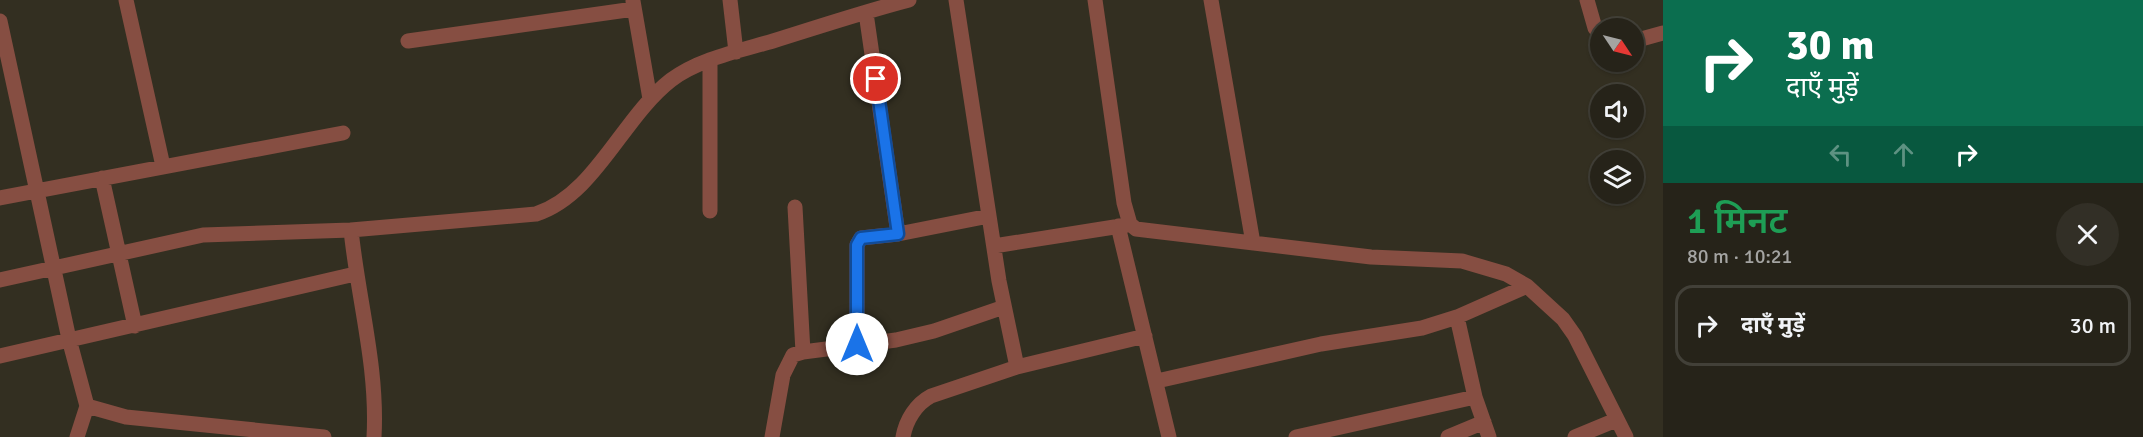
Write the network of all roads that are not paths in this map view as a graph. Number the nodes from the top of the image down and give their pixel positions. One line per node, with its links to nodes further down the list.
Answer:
1 (126, 0): 19 (street)
2 (730, 0): 15 (street)
3 (909, 0): 9 (street)
4 (956, 0): 25 (street)
5 (1095, 0): 26 (street)
6 (1211, 0): 29 (street)
7 (1587, 0): 10 (street)
8 (634, 4): 14 (street); 17 (street)
9 (866, 12): 15 (street); 28 (street)
10 (1592, 18)
11 (0, 21): 21 (street)
12 (1663, 33): 13 (street)
13 (1644, 38)
14 (408, 41)
15 (736, 52): 16 (street)
16 (710, 61): 17 (street); 24 (street)
17 (650, 99): 27 (street)
18 (343, 133): 19 (street)
19 (163, 166): 20 (street)
20 (102, 178): 21 (street); 31 (street)
21 (37, 191): 22 (street); 32 (street)
22 (0, 198)
23 (795, 207): 42 (street)
24 (710, 211)
25 (988, 216): 28 (street); 30 (street)
26 (1124, 225): 29 (street); 30 (street); 39 (street)
27 (351, 230): 31 (street); 33 (street)
28 (898, 234): 41 (street)
29 (1253, 243): 35 (street)
30 (993, 246): 36 (street)
31 (119, 256): 32 (street); 38 (street)
32 (54, 270): 34 (street); 40 (street)
33 (355, 274): 38 (street); 52 (street)
34 (0, 280)
35 (1527, 286): 37 (street); 48 (street)
36 (1004, 307): 41 (street); 44 (street)
37 (1457, 317): 45 (street); 46 (street)
38 (135, 326): 40 (street)
39 (1145, 336): 44 (street); 45 (street)
40 (69, 339): 43 (street); 47 (street)
41 (857, 344): 42 (street)
42 (802, 352): 53 (street)
43 (0, 356)
44 (1017, 367): 54 (street)
45 (1157, 381): 55 (street)
46 (1476, 397): 49 (street); 56 (street)
47 (87, 406): 50 (street); 51 (street)
48 (1616, 420): 58 (street); 59 (street)
49 (1487, 430): 57 (street)
50 (77, 437)
51 (324, 437)
52 (374, 437)
53 (772, 437)
54 (903, 437)
55 (1169, 437)
56 (1296, 437)
57 (1448, 437)
58 (1575, 437)
59 (1626, 437)

